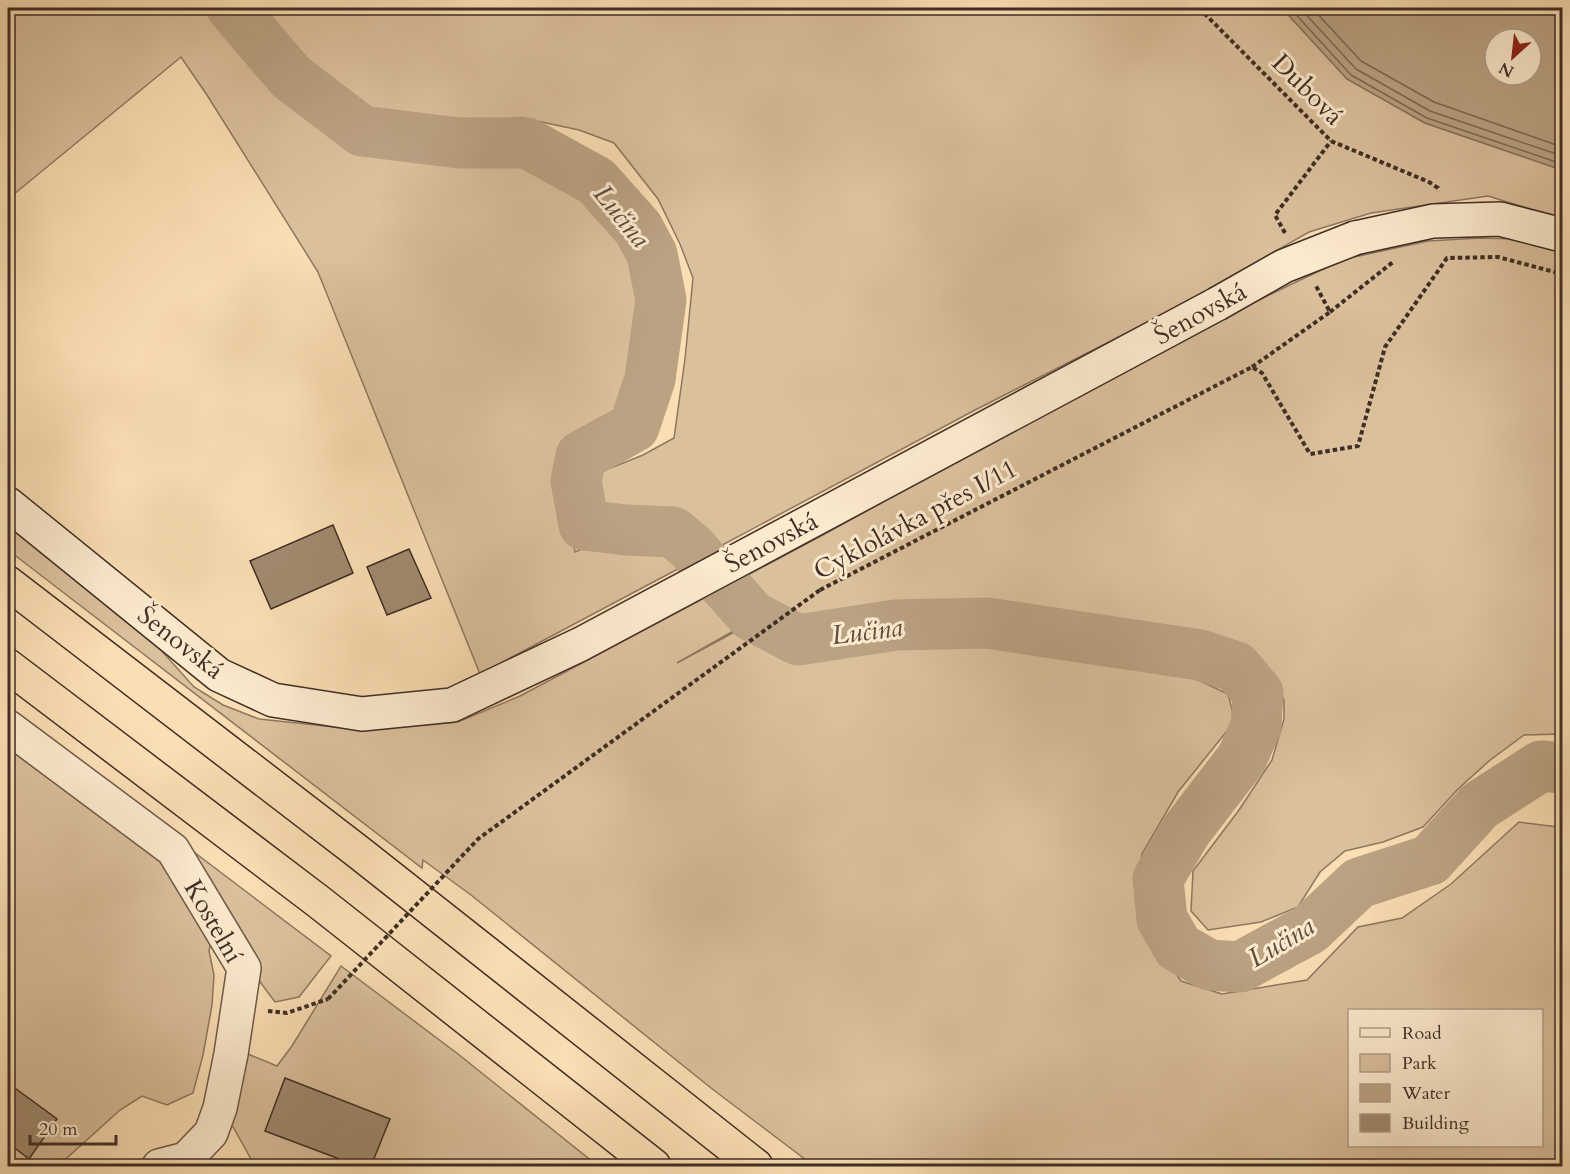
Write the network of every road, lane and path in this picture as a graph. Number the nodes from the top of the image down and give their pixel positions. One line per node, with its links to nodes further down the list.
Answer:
1 (1199, 8): 2 (path, Dubová)
2 (1438, 188)
3 (1391, 231): 4 (main road, Šenovská); 6 (path); 7 (main road, Šenovská, bridge)
4 (1563, 235)
5 (1563, 274): 11 (path, Cyklolávka přes I/11, bridge)
6 (1330, 312)
7 (8, 504)
8 (8, 583): 14 (highway)
9 (8, 666): 13 (highway)
10 (8, 727): 11 (main road, Kostelní)
11 (238, 1007): 12 (main road, Kostelní)
12 (159, 1167)
13 (654, 1167)
14 (756, 1167)

